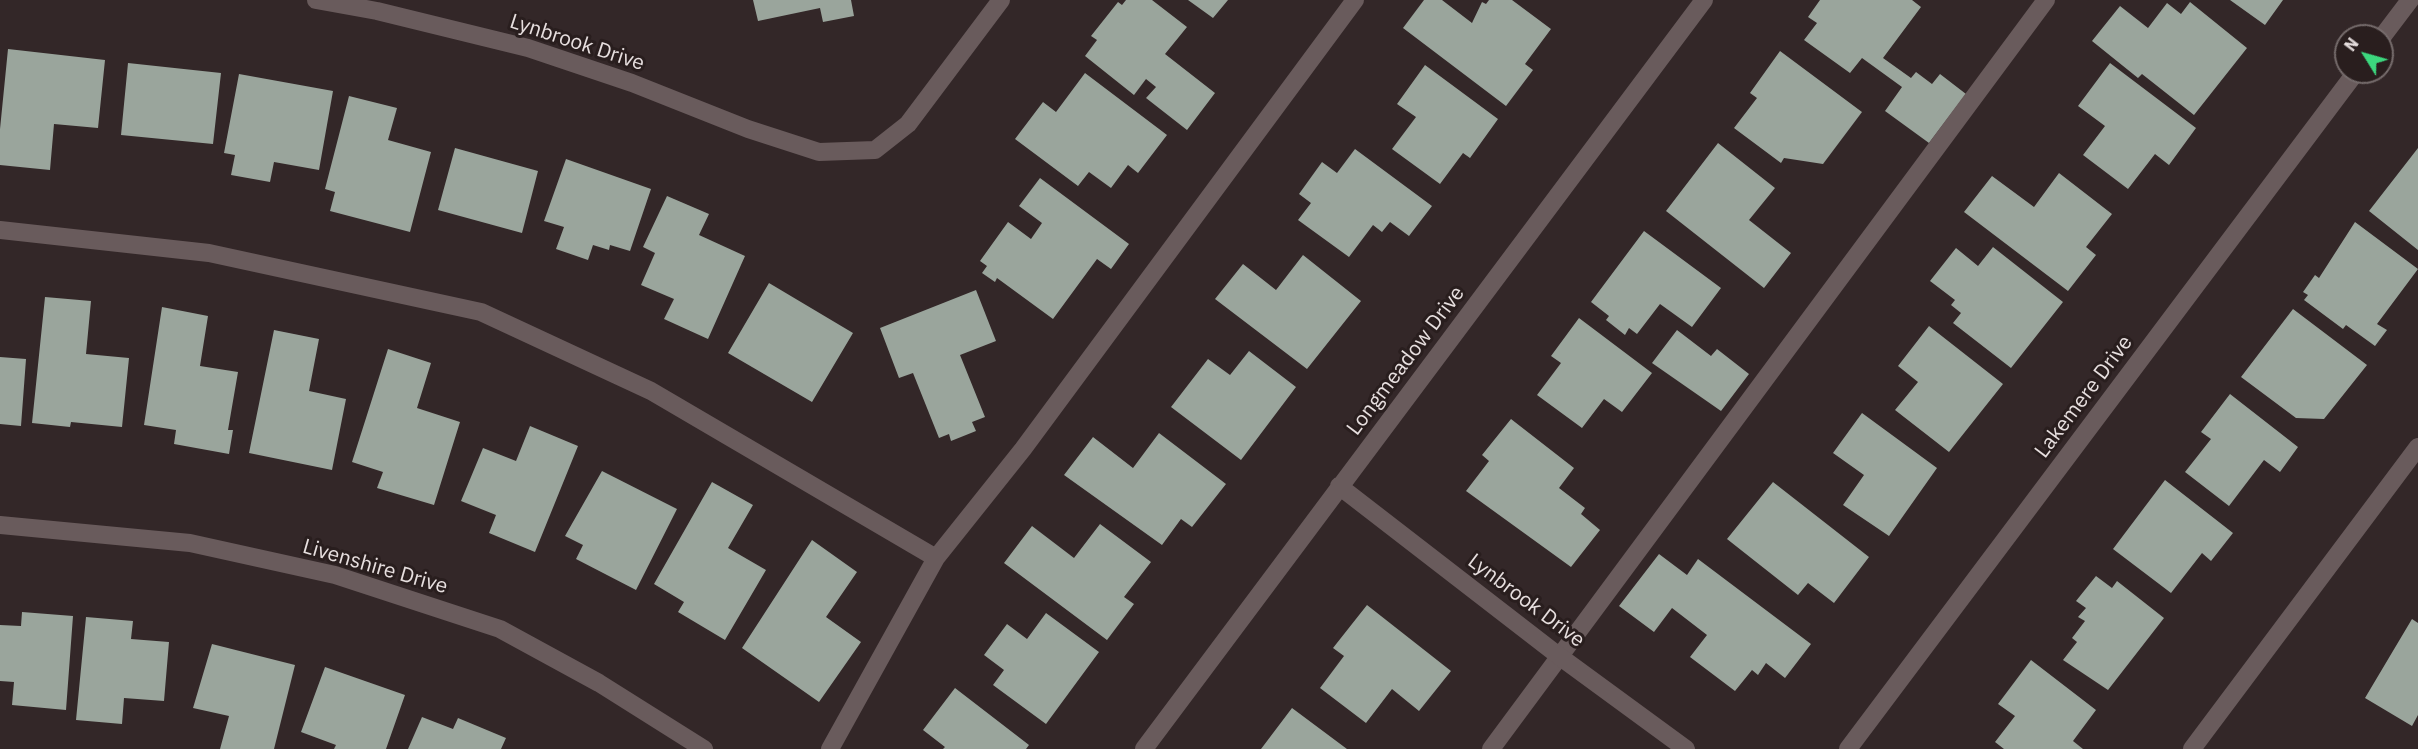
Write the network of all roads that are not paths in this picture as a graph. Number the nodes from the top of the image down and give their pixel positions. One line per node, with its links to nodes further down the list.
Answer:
1 (316, 0): 2 (street, Lynbrook Drive)
2 (1000, 0)
3 (1354, 0): 13 (street)
4 (1704, 0): 11 (street, Longmeadow Drive)
5 (2046, 0): 14 (street)
6 (2409, 0): 7 (street)
7 (2391, 24)
8 (2346, 84): 20 (street, Lakemere Drive)
9 (0, 230): 13 (street)
10 (2418, 447): 21 (street)
11 (1339, 486): 14 (street, Lynbrook Drive); 17 (street, Longmeadow Drive)
12 (0, 525): 15 (street, Livenshire Drive)
13 (936, 558): 16 (street)
14 (1559, 656): 18 (street); 19 (street, Lynbrook Drive)
15 (704, 749)
16 (830, 749)
17 (1144, 749)
18 (1491, 749)
19 (1686, 749)
20 (1848, 749)
21 (2192, 749)

